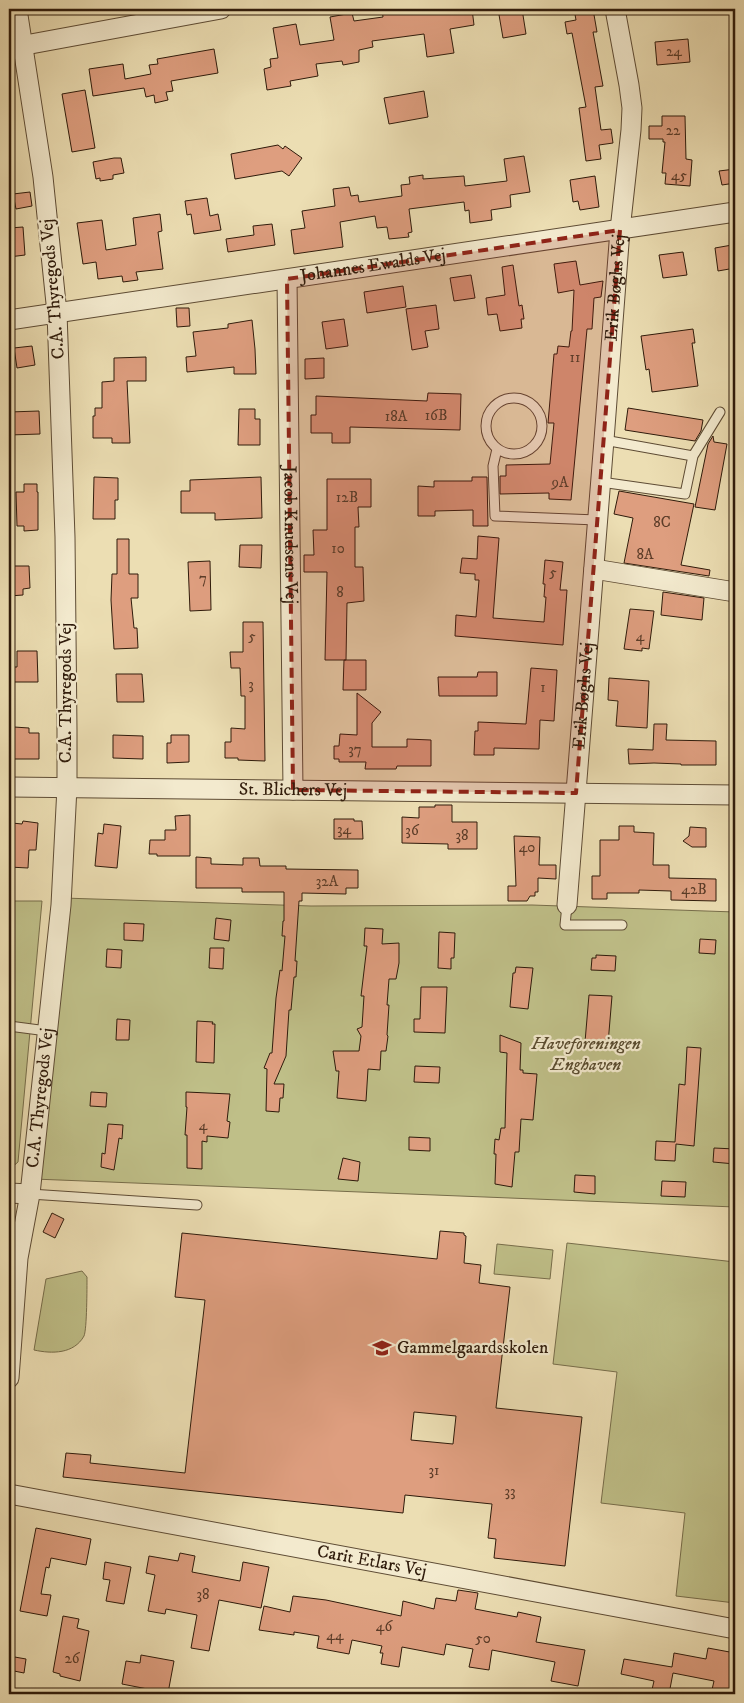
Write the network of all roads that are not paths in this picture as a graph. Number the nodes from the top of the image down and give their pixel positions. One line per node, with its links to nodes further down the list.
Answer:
1 (17, 9): 4 (street, C.A. Thyregods Vej)
2 (221, 9): 4 (street)
3 (615, 9): 6 (street, Erik Bøghs Vej)
4 (16, 47): 8 (street, C.A. Thyregods Vej)
5 (735, 212): 6 (street, Johannes Ewalds Vej)
6 (620, 230): 7 (street, Johannes Ewalds Vej); 11 (street, Erik Bøghs Vej)
7 (287, 279): 8 (street, Johannes Ewalds Vej); 20 (street, Jacob Knudsens Vej)
8 (57, 313): 9 (street, Johannes Ewalds Vej); 19 (street, C.A. Thyregods Vej)
9 (9, 320)
10 (720, 412): 13 (lane)
11 (604, 440): 13 (lane); 14 (street, Erik Bøghs Vej)
12 (498, 449): 12 (lane); 15 (lane)
13 (693, 456): 14 (lane)
14 (601, 482): 15 (street, Erik Bøghs Vej)
15 (597, 520): 16 (street, Erik Bøghs Vej)
16 (594, 569): 17 (street); 21 (street, Erik Bøghs Vej)
17 (735, 592)
18 (9, 786): 19 (street, St. Blichers Vej)
19 (67, 787): 20 (street, St. Blichers Vej); 26 (street, C.A. Thyregods Vej)
20 (293, 790): 21 (street, St. Blichers Vej)
21 (576, 793): 22 (street, St. Blichers Vej); 23 (street)
22 (735, 795)
23 (566, 905): 24 (lane)
24 (622, 925)
25 (9, 1026): 26 (lane)
26 (47, 1031): 28 (street, C.A. Thyregods Vej)
27 (9, 1193): 28 (street)
28 (30, 1194): 29 (lane); 30 (street, C.A. Thyregods Vej)
29 (197, 1205)
30 (9, 1378)
31 (9, 1494): 32 (street, Carit Etlars Vej)
32 (735, 1629)

